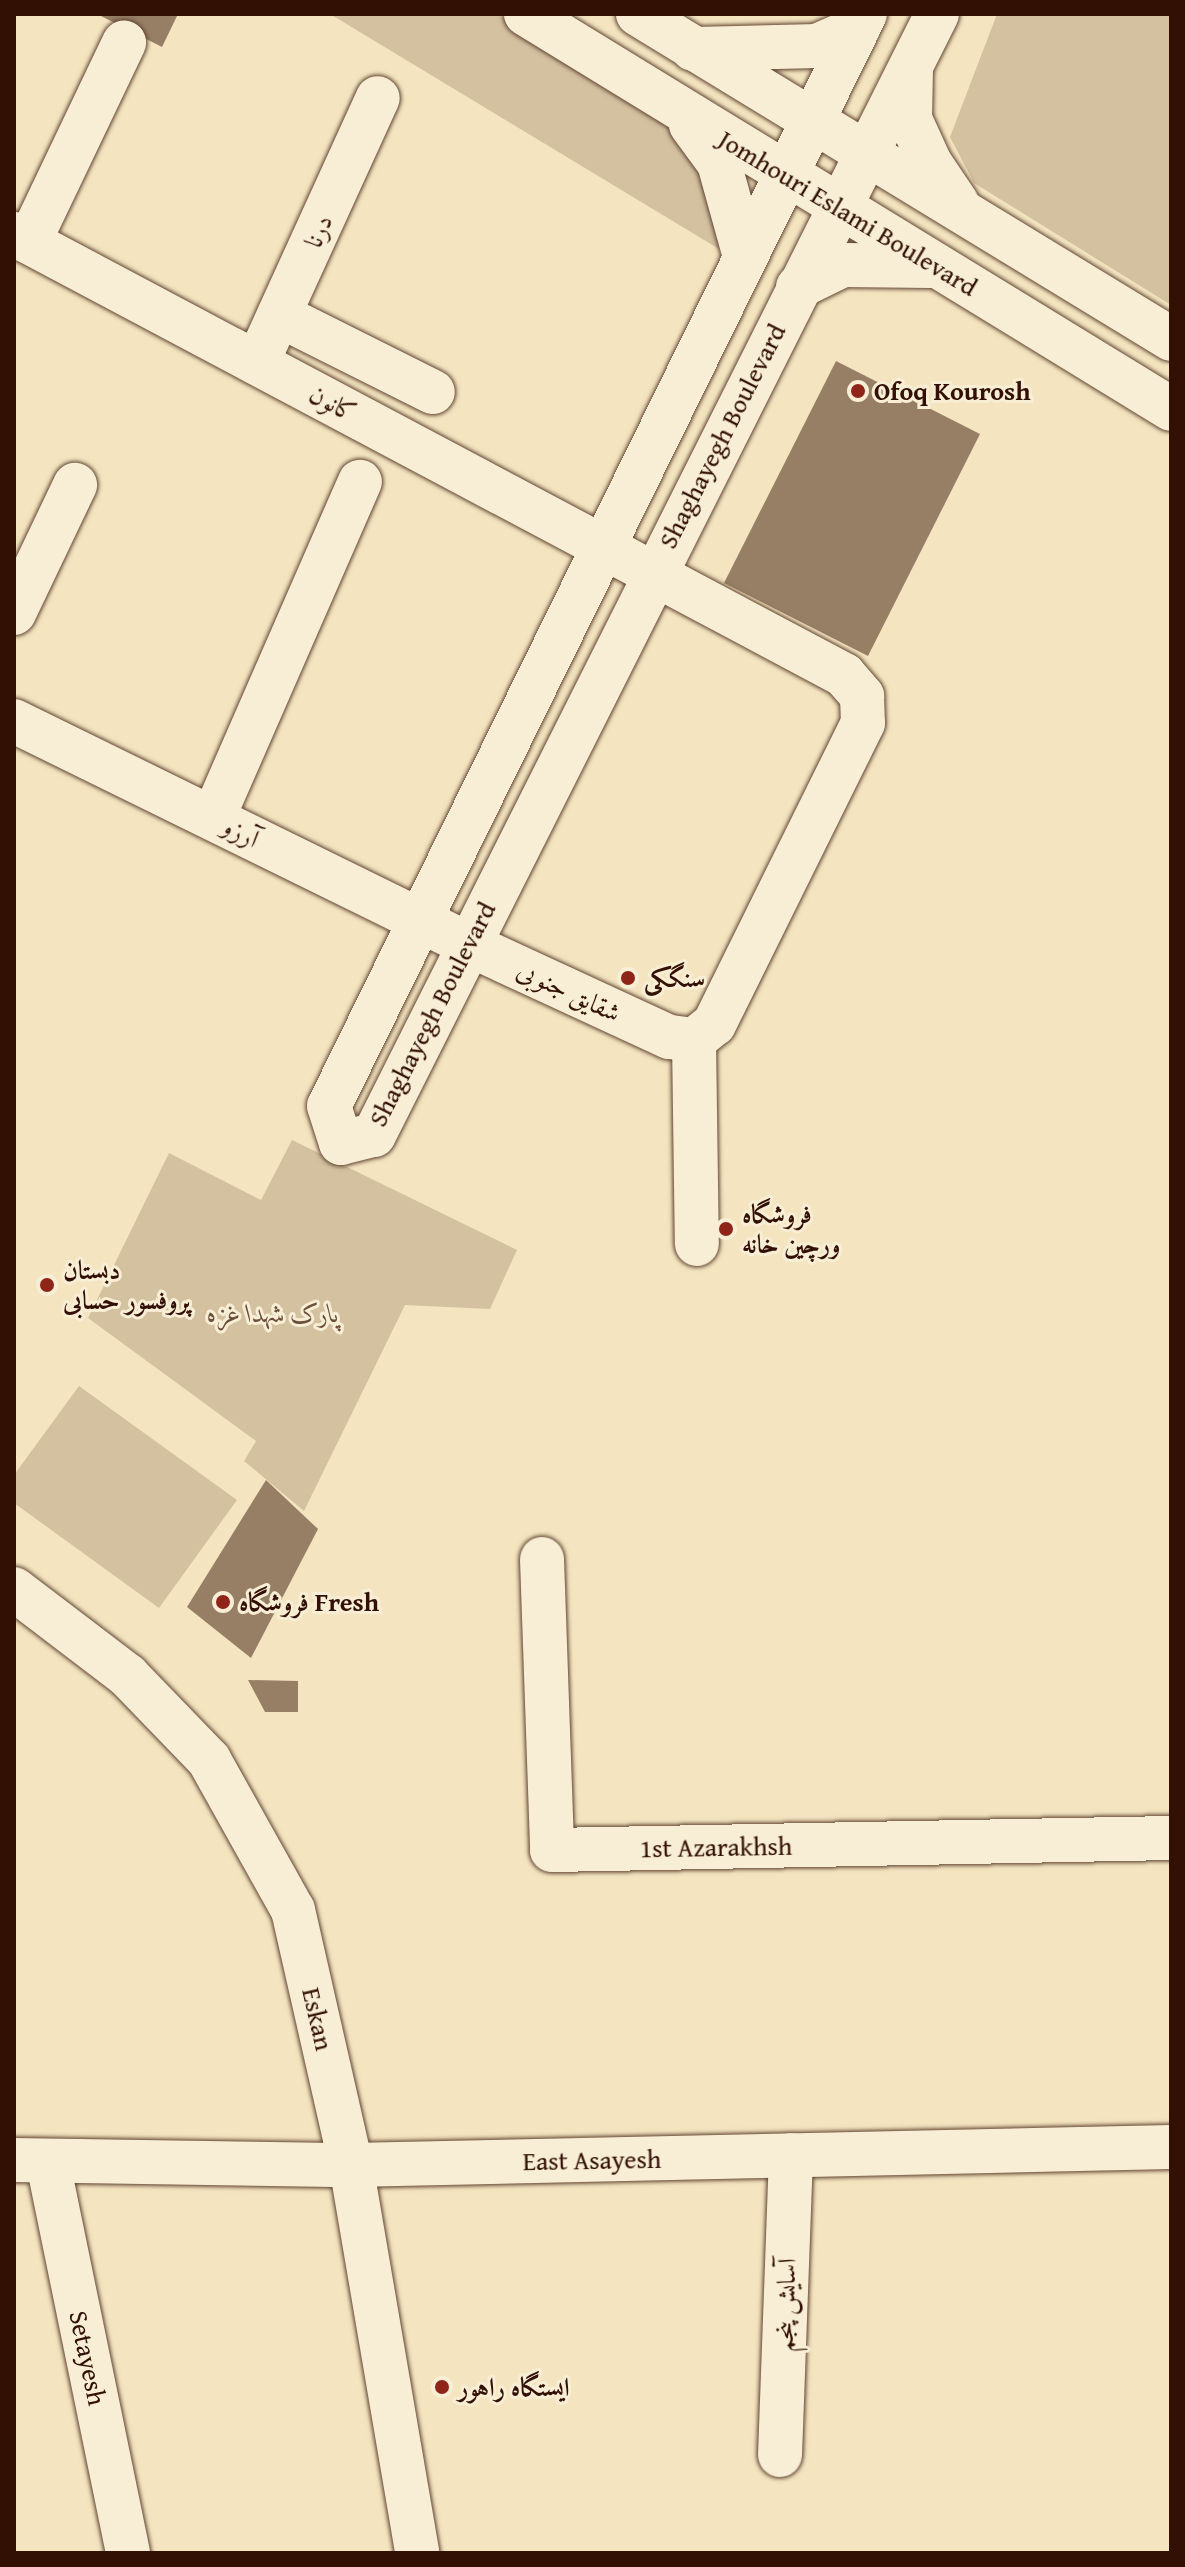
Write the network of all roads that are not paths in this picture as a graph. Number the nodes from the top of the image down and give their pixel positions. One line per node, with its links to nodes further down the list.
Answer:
1 (526, 14): 9 (street, Jomhouri Eslami Boulevard)
2 (638, 14): 6 (street)
3 (937, 14): 7 (street, Shaghayegh Boulevard)
4 (862, 21): 6 (street); 10 (street, Shaghayegh Boulevard)
5 (124, 43): 15 (street)
6 (693, 49): 10 (street)
7 (911, 64): 11 (street, Shaghayegh Boulevard); 14 (street)
8 (378, 98): 19 (street, درنا)
9 (680, 111): 12 (street, Jomhouri Eslami Boulevard); 16 (street)
10 (813, 117): 11 (street); 12 (street, Shaghayegh Boulevard)
11 (866, 150): 13 (street, Shaghayegh Boulevard); 14 (street)
12 (784, 176): 13 (street, Jomhouri Eslami Boulevard); 16 (street, Shaghayegh Boulevard)
13 (838, 207): 17 (street, Jomhouri Eslami Boulevard); 18 (street, Shaghayegh Boulevard)
14 (963, 211): 20 (street)
15 (21, 238): 21 (street, کانون)
16 (745, 257): 26 (street, Shaghayegh Boulevard)
17 (935, 266): 18 (street); 23 (street, Jomhouri Eslami Boulevard)
18 (798, 287): 27 (street, Shaghayegh Boulevard)
19 (279, 315): 21 (street, درنا); 22 (street)
20 (1171, 339)
21 (257, 363): 26 (street, کانون)
22 (433, 392)
23 (1171, 409)
24 (360, 482): 30 (street)
25 (75, 485): 28 (street)
26 (606, 548): 27 (street, کانون); 31 (street, Shaghayegh Boulevard)
27 (652, 572): 32 (street, Shaghayegh Boulevard); 33 (street)
28 (14, 613)
29 (14, 721): 30 (street, آرزو)
30 (213, 818): 31 (street, آرزو)
31 (420, 920): 32 (street, آرزو); 32 (street, Shaghayegh Boulevard)
32 (468, 944): 33 (street, شقایق جنوبی)
33 (682, 1039): 34 (street)
34 (697, 1244)
35 (542, 1559): 37 (street, 1st Azarakhsh)
36 (14, 1589): 41 (street, Eskan)
37 (1171, 1838)
38 (1171, 2147): 39 (street, East Asayesh)
39 (791, 2155): 41 (street, East Asayesh); 42 (street, آسایش پنجم)
40 (31, 2162): 41 (street, East Asayesh); 43 (street, Setayesh)
41 (351, 2165): 44 (street, Eskan)
42 (780, 2455)
43 (128, 2553)
44 (417, 2553)

